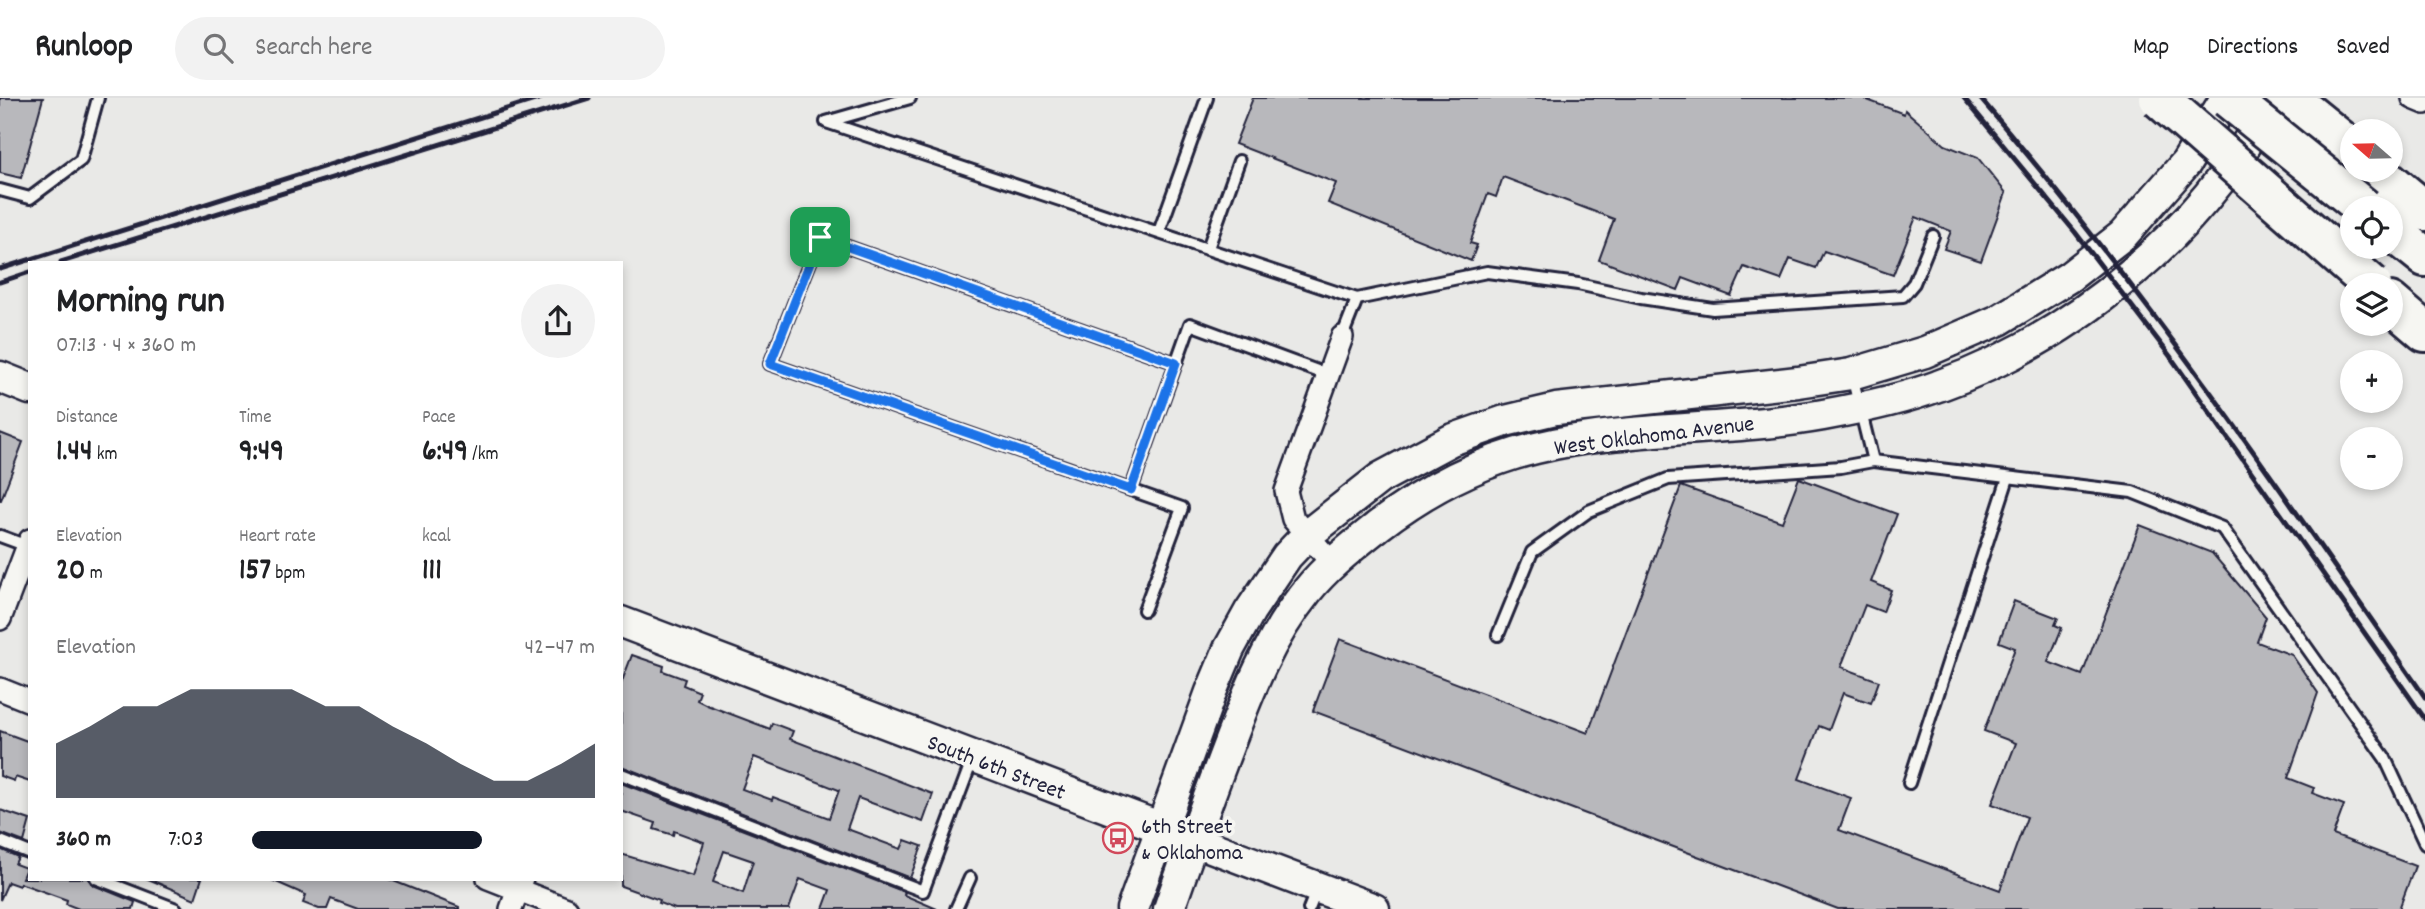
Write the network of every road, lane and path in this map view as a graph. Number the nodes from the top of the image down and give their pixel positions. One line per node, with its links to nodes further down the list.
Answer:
1 (98, 98): 13 (lane)
2 (910, 98): 16 (lane)
3 (1207, 98): 16 (lane)
4 (2159, 98): 21 (highway, bridge)
5 (2227, 98): 14 (highway, bridge); 25 (main road, West Oklahoma Avenue)
6 (2275, 98): 29 (main road, West Oklahoma Avenue)
7 (2289, 98): 10 (highway)
8 (2413, 98): 9 (street)
9 (2425, 103)
10 (2340, 139)
11 (1239, 161): 19 (lane)
12 (2390, 182): 15 (highway)
13 (0, 190)
14 (2349, 196)
15 (2425, 211)
16 (1159, 232): 19 (lane)
17 (1933, 236): 22 (lane)
18 (2403, 239): 20 (highway)
19 (1208, 248): 22 (lane)
20 (2425, 257)
21 (2358, 273)
22 (1357, 299): 23 (lane)
23 (1342, 337): 26 (street)
24 (1176, 363): 26 (lane); 32 (lane); 32 (lane)
25 (1851, 374): 29 (lane); 34 (main road, West Oklahoma Avenue)
26 (1328, 375): 34 (street)
27 (0, 377): 28 (main road)
28 (28, 387)
29 (1860, 407): 30 (lane); 37 (main road, West Oklahoma Avenue)
30 (1873, 461): 31 (lane); 41 (lane)
31 (2008, 478): 46 (lane); 50 (lane)
32 (1131, 490): 38 (lane)
33 (0, 536): 35 (lane)
34 (1306, 536): 37 (street); 47 (main road, West Oklahoma Avenue)
35 (28, 544)
36 (28, 547): 39 (street)
37 (1333, 564): 49 (main road, West Oklahoma Avenue)
38 (1144, 610)
39 (0, 619)
40 (623, 623): 44 (main road, South 6th Street)
41 (1498, 635)
42 (0, 690): 43 (street)
43 (28, 700)
44 (973, 757): 45 (lane); 47 (main road, South 6th Street)
45 (623, 775)
46 (1909, 783)
47 (1161, 829): 49 (main road, South 6th Street); 60 (main road, West Oklahoma Avenue)
48 (0, 841): 51 (lane)
49 (1193, 841): 56 (main road, South 6th Street); 61 (main road, West Oklahoma Avenue)
50 (2425, 844)
51 (28, 852)
52 (970, 878): 59 (lane)
53 (104, 881): 57 (lane)
54 (494, 881): 55 (street)
55 (517, 892): 58 (street)
56 (1313, 898): 62 (main road, South 6th Street)
57 (176, 909)
58 (567, 909)
59 (956, 909)
60 (1132, 909)
61 (1168, 909)
62 (1374, 909)

